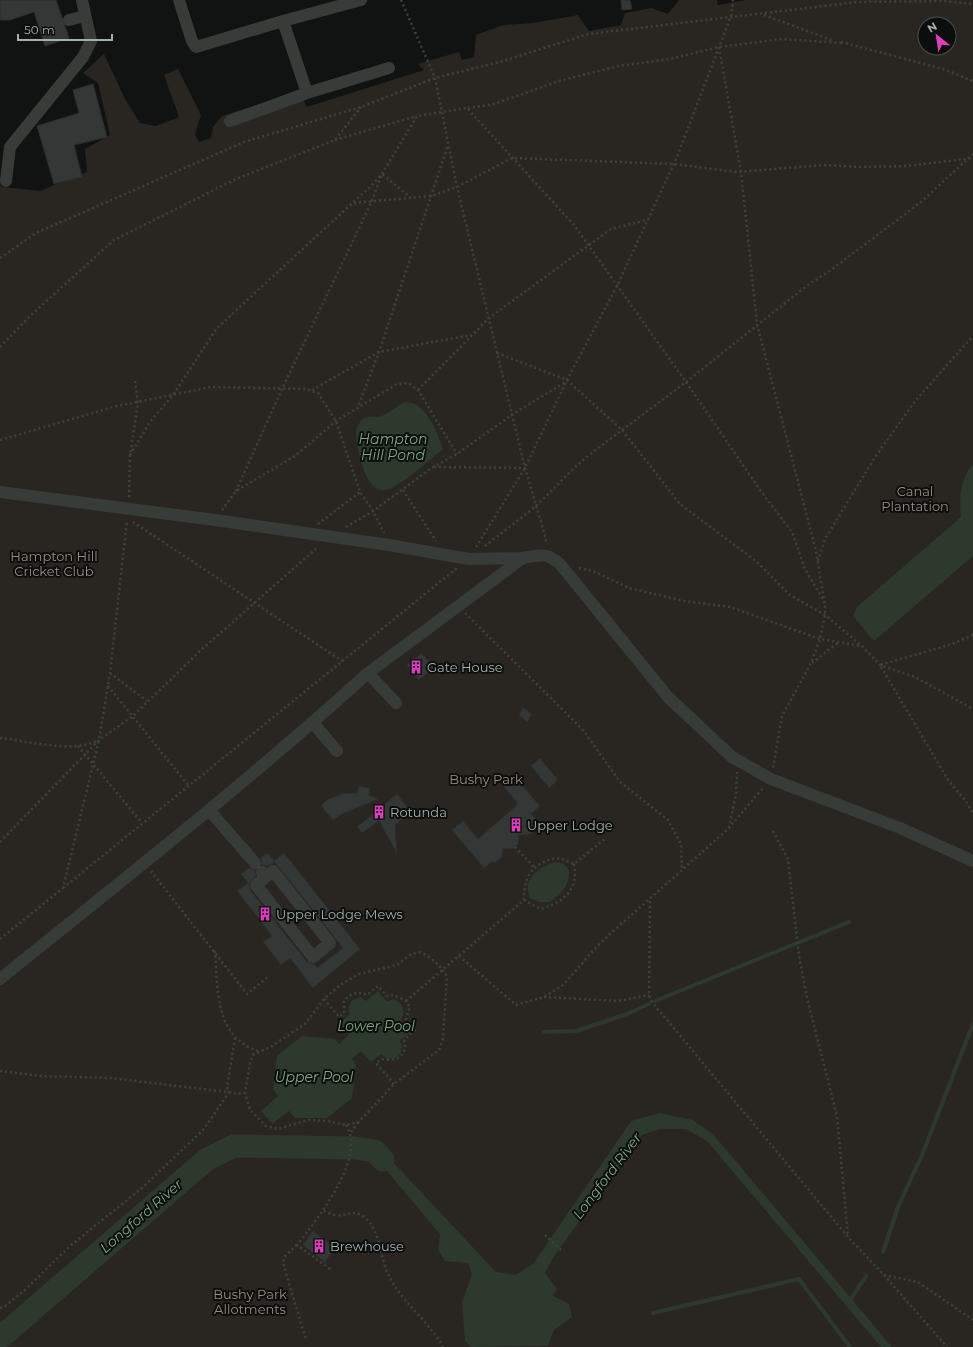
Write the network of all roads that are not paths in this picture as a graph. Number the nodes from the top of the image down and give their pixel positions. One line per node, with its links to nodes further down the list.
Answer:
1 (82, 0): 4 (street)
2 (179, 0): 6 (street)
3 (361, 0): 6 (street)
4 (85, 16): 5 (street); 10 (street)
5 (69, 20)
6 (283, 20): 8 (street)
7 (389, 68): 8 (street)
8 (307, 93): 9 (street)
9 (230, 120)
10 (4, 157): 11 (street)
11 (6, 180)
12 (0, 492): 13 (street)
13 (523, 558): 14 (street); 19 (street)
14 (368, 673): 15 (street); 16 (street)
15 (396, 703)
16 (313, 723): 17 (street); 18 (street)
17 (336, 751)
18 (209, 810): 20 (street); 21 (street)
19 (973, 861)
20 (261, 871): 20 (street)
21 (0, 979)

